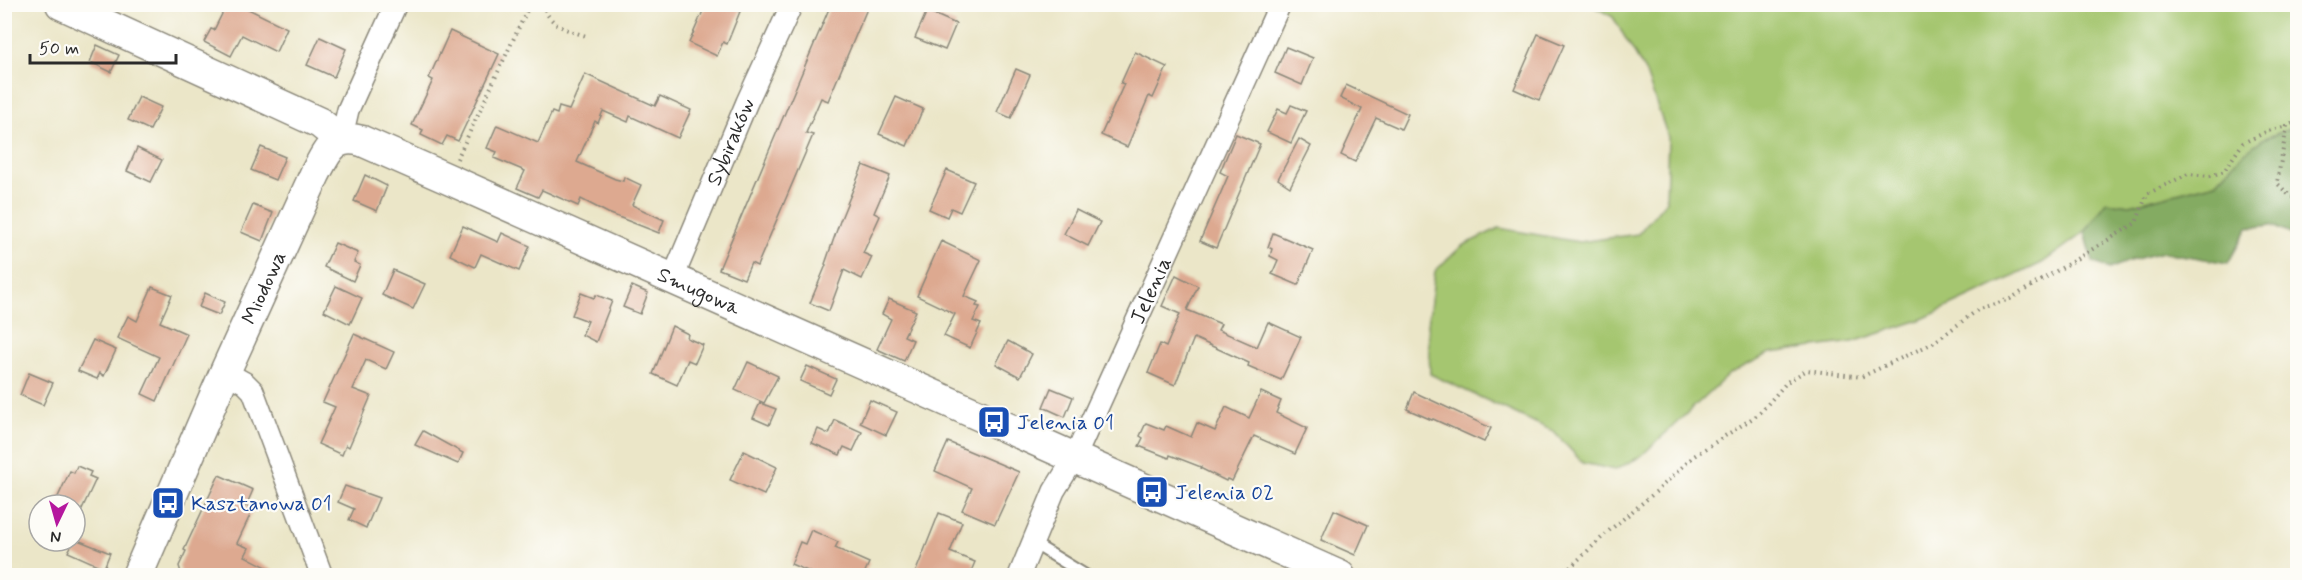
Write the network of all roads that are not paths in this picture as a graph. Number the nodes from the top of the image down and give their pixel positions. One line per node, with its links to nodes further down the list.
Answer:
1 (61, 4): 5 (street, Smugowa)
2 (396, 4): 5 (street, Miodowa)
3 (792, 4): 6 (street, Sybiraków)
4 (1280, 4): 8 (street, Jelenia)
5 (341, 140): 6 (street, Smugowa); 7 (street, Miodowa)
6 (672, 280): 8 (street, Smugowa)
7 (225, 372): 10 (street, Miodowa); 11 (street)
8 (1076, 457): 9 (street, Jelenia); 14 (street, Smugowa)
9 (1033, 543): 12 (street, Jelenia); 13 (lane)
10 (137, 576)
11 (322, 576)
12 (1019, 576)
13 (1087, 576)
14 (1341, 576)

